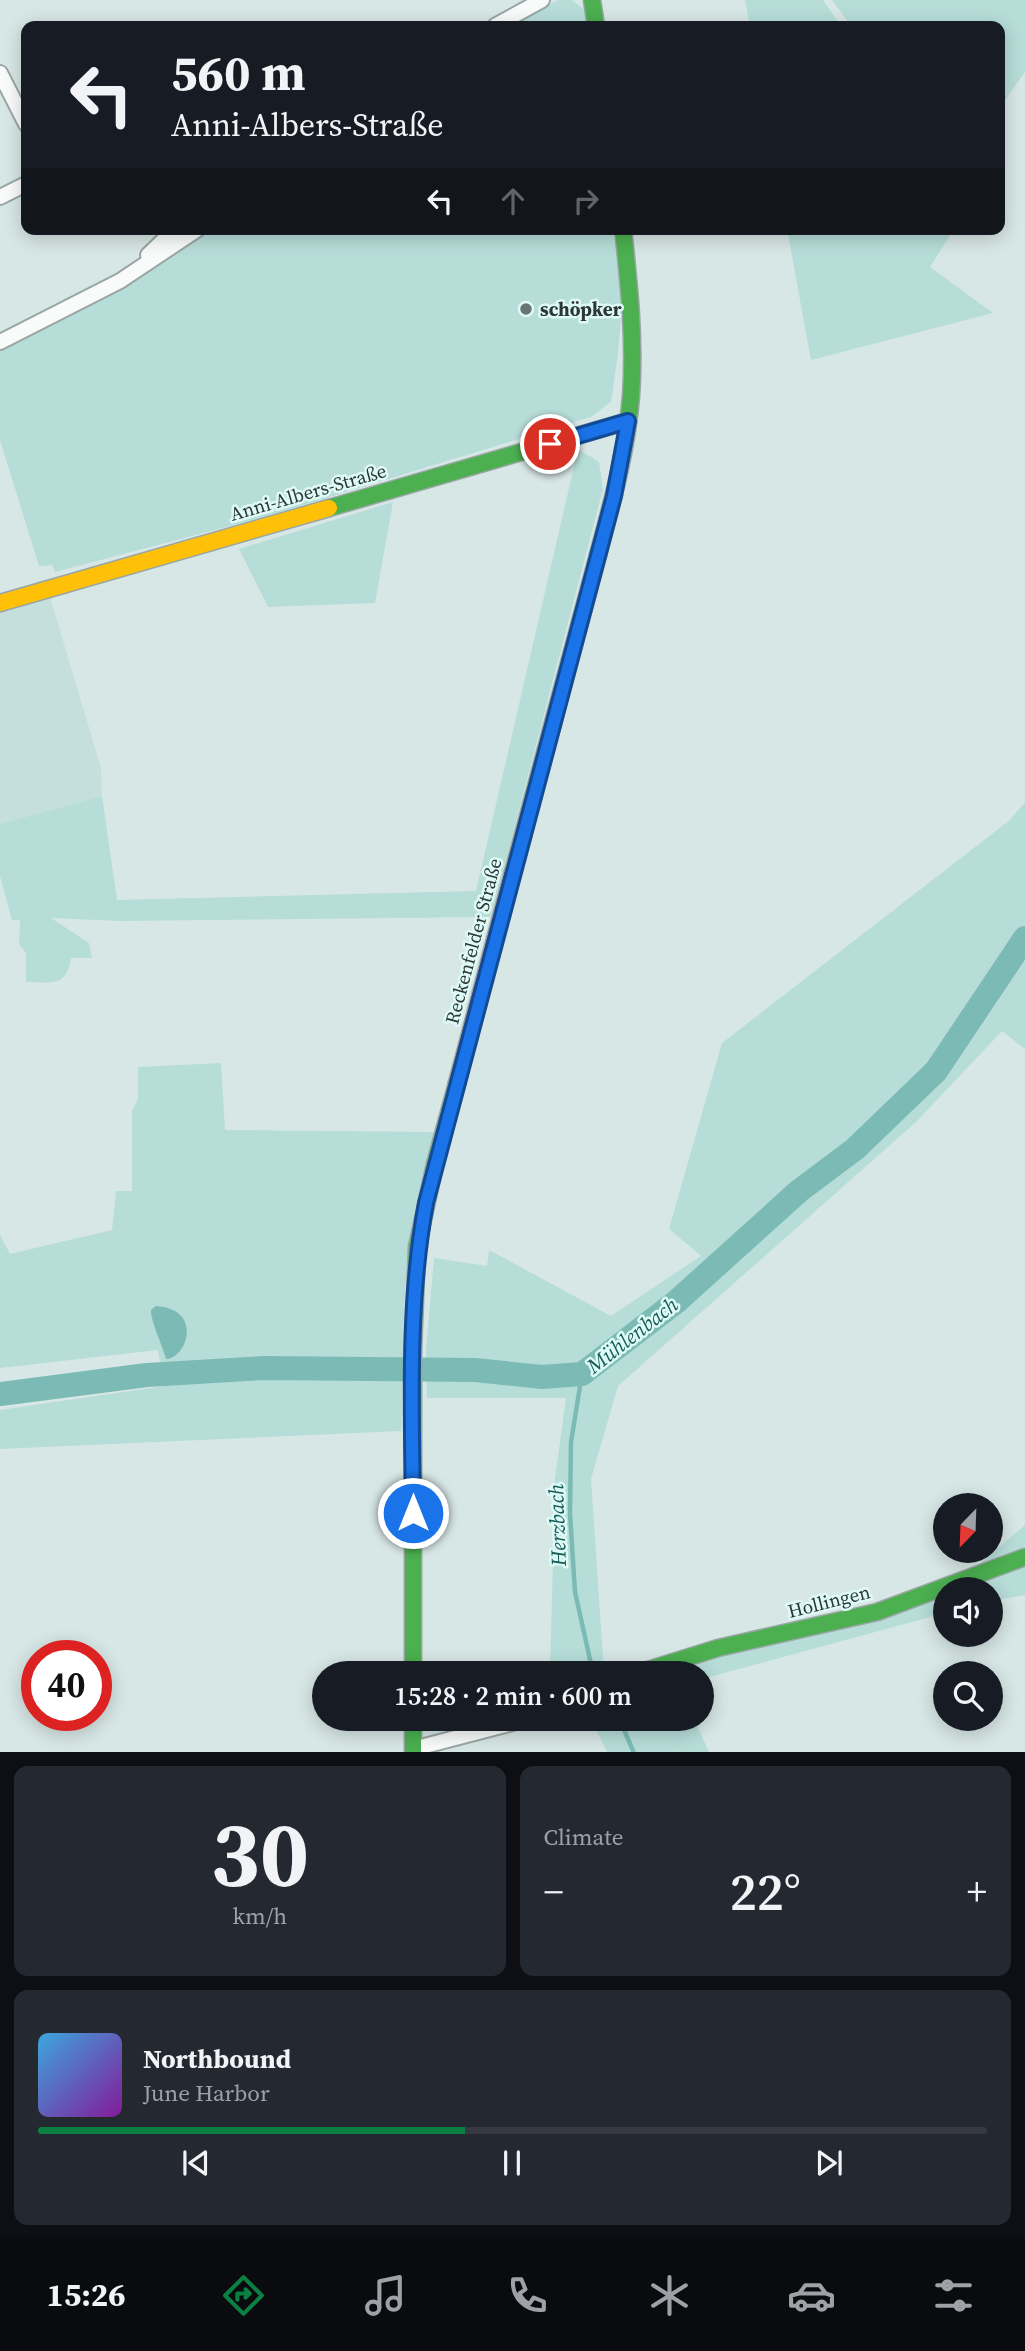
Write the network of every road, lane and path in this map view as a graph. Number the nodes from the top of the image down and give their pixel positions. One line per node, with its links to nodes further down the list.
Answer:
1 (542, 0): 3 (street)
2 (592, 0): 4 (street)
3 (504, 21)
4 (595, 21)
5 (0, 73): 6 (street)
6 (21, 114)
7 (21, 186): 8 (street)
8 (0, 197)
9 (169, 235): 12 (street)
10 (189, 235): 12 (street)
11 (624, 235): 14 (street, Reckenfelder Straße)
12 (120, 281): 13 (street)
13 (0, 342)
14 (628, 421): 15 (street, Anni-Albers-Straße); 17 (street, Reckenfelder Straße)
15 (0, 603)
16 (1025, 1557): 18 (street, Hollingen)
17 (413, 1661)
18 (678, 1661)
19 (413, 1731): 21 (street)
20 (486, 1731): 21 (street)
21 (414, 1751)

